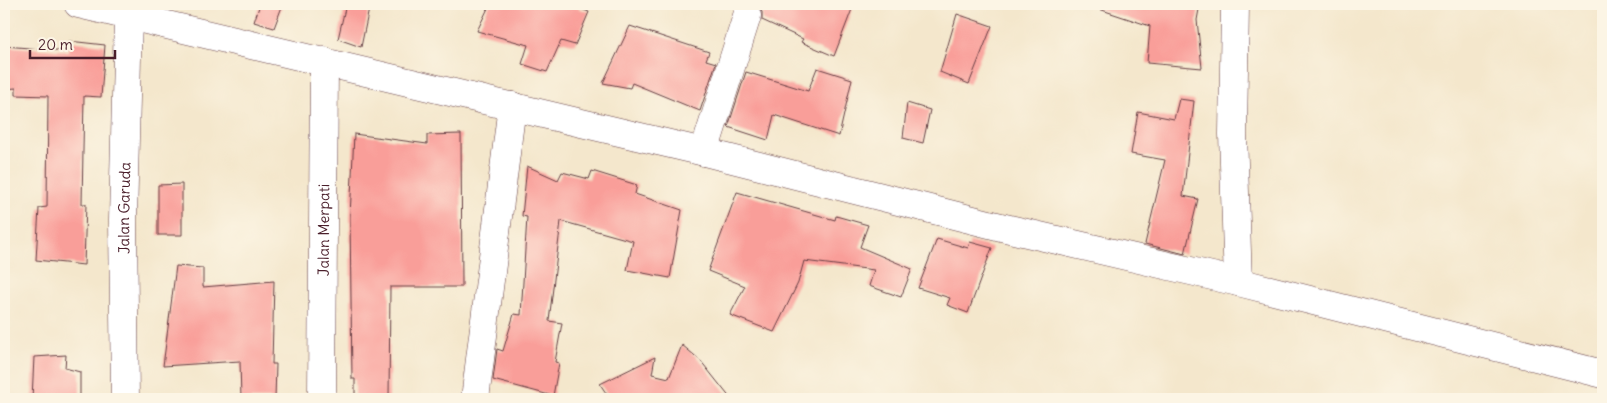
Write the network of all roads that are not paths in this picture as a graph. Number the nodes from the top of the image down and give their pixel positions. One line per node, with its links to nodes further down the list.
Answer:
1 (78, 4): 3 (street)
2 (1235, 4): 8 (street)
3 (128, 16): 5 (street); 10 (street, Jalan Garuda)
4 (747, 16): 7 (street)
5 (324, 61): 6 (street); 11 (street, Jalan Merpati)
6 (512, 106): 7 (street); 12 (street)
7 (704, 152): 8 (street)
8 (1238, 282): 9 (street)
9 (1603, 374)
10 (125, 399)
11 (322, 399)
12 (476, 399)

